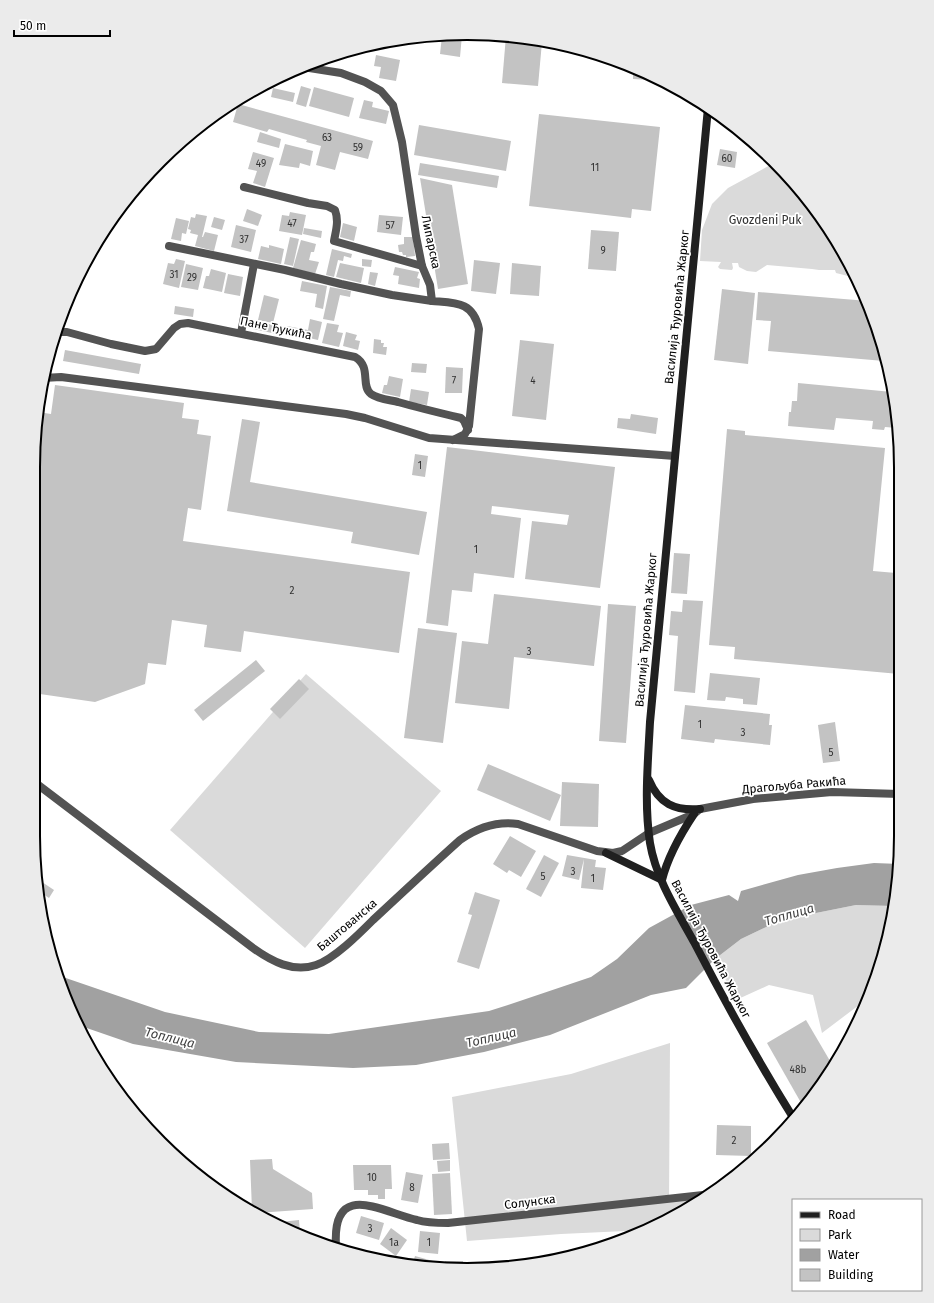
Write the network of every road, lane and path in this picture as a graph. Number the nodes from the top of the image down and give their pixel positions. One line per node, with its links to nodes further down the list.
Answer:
1 (315, 69): 6 (street, Липарска)
2 (707, 114): 13 (main road, Василија Ђуровића Жарког)
3 (244, 187): 6 (street)
4 (169, 246): 5 (street)
5 (254, 264): 7 (street); 9 (street)
6 (422, 266): 7 (street, Липарска)
7 (432, 300): 11 (street)
8 (62, 332): 9 (street, Пане Ђукића)
9 (241, 333): 11 (street, Пане Ђукића)
10 (50, 378): 12 (street)
11 (468, 430): 12 (street)
12 (450, 441): 13 (street)
13 (674, 456): 14 (main road, Василија Ђуровића Жарког)
14 (647, 776): 17 (main road); 18 (main road, Василија Ђуровића Жарког)
15 (40, 786): 19 (street, Баштованска)
16 (894, 794): 17 (street, Драгољуба Ракића)
17 (697, 812): 18 (street, Драгољуба Ракића); 20 (main road)
18 (649, 833): 19 (street, Баштованска); 20 (main road, Василија Ђуровића Жарког)
19 (606, 852): 20 (main road)
20 (663, 883): 21 (main road, Василија Ђуровића Жарког)
21 (791, 1114)
22 (696, 1196): 23 (street, Солунска)
23 (336, 1242)

